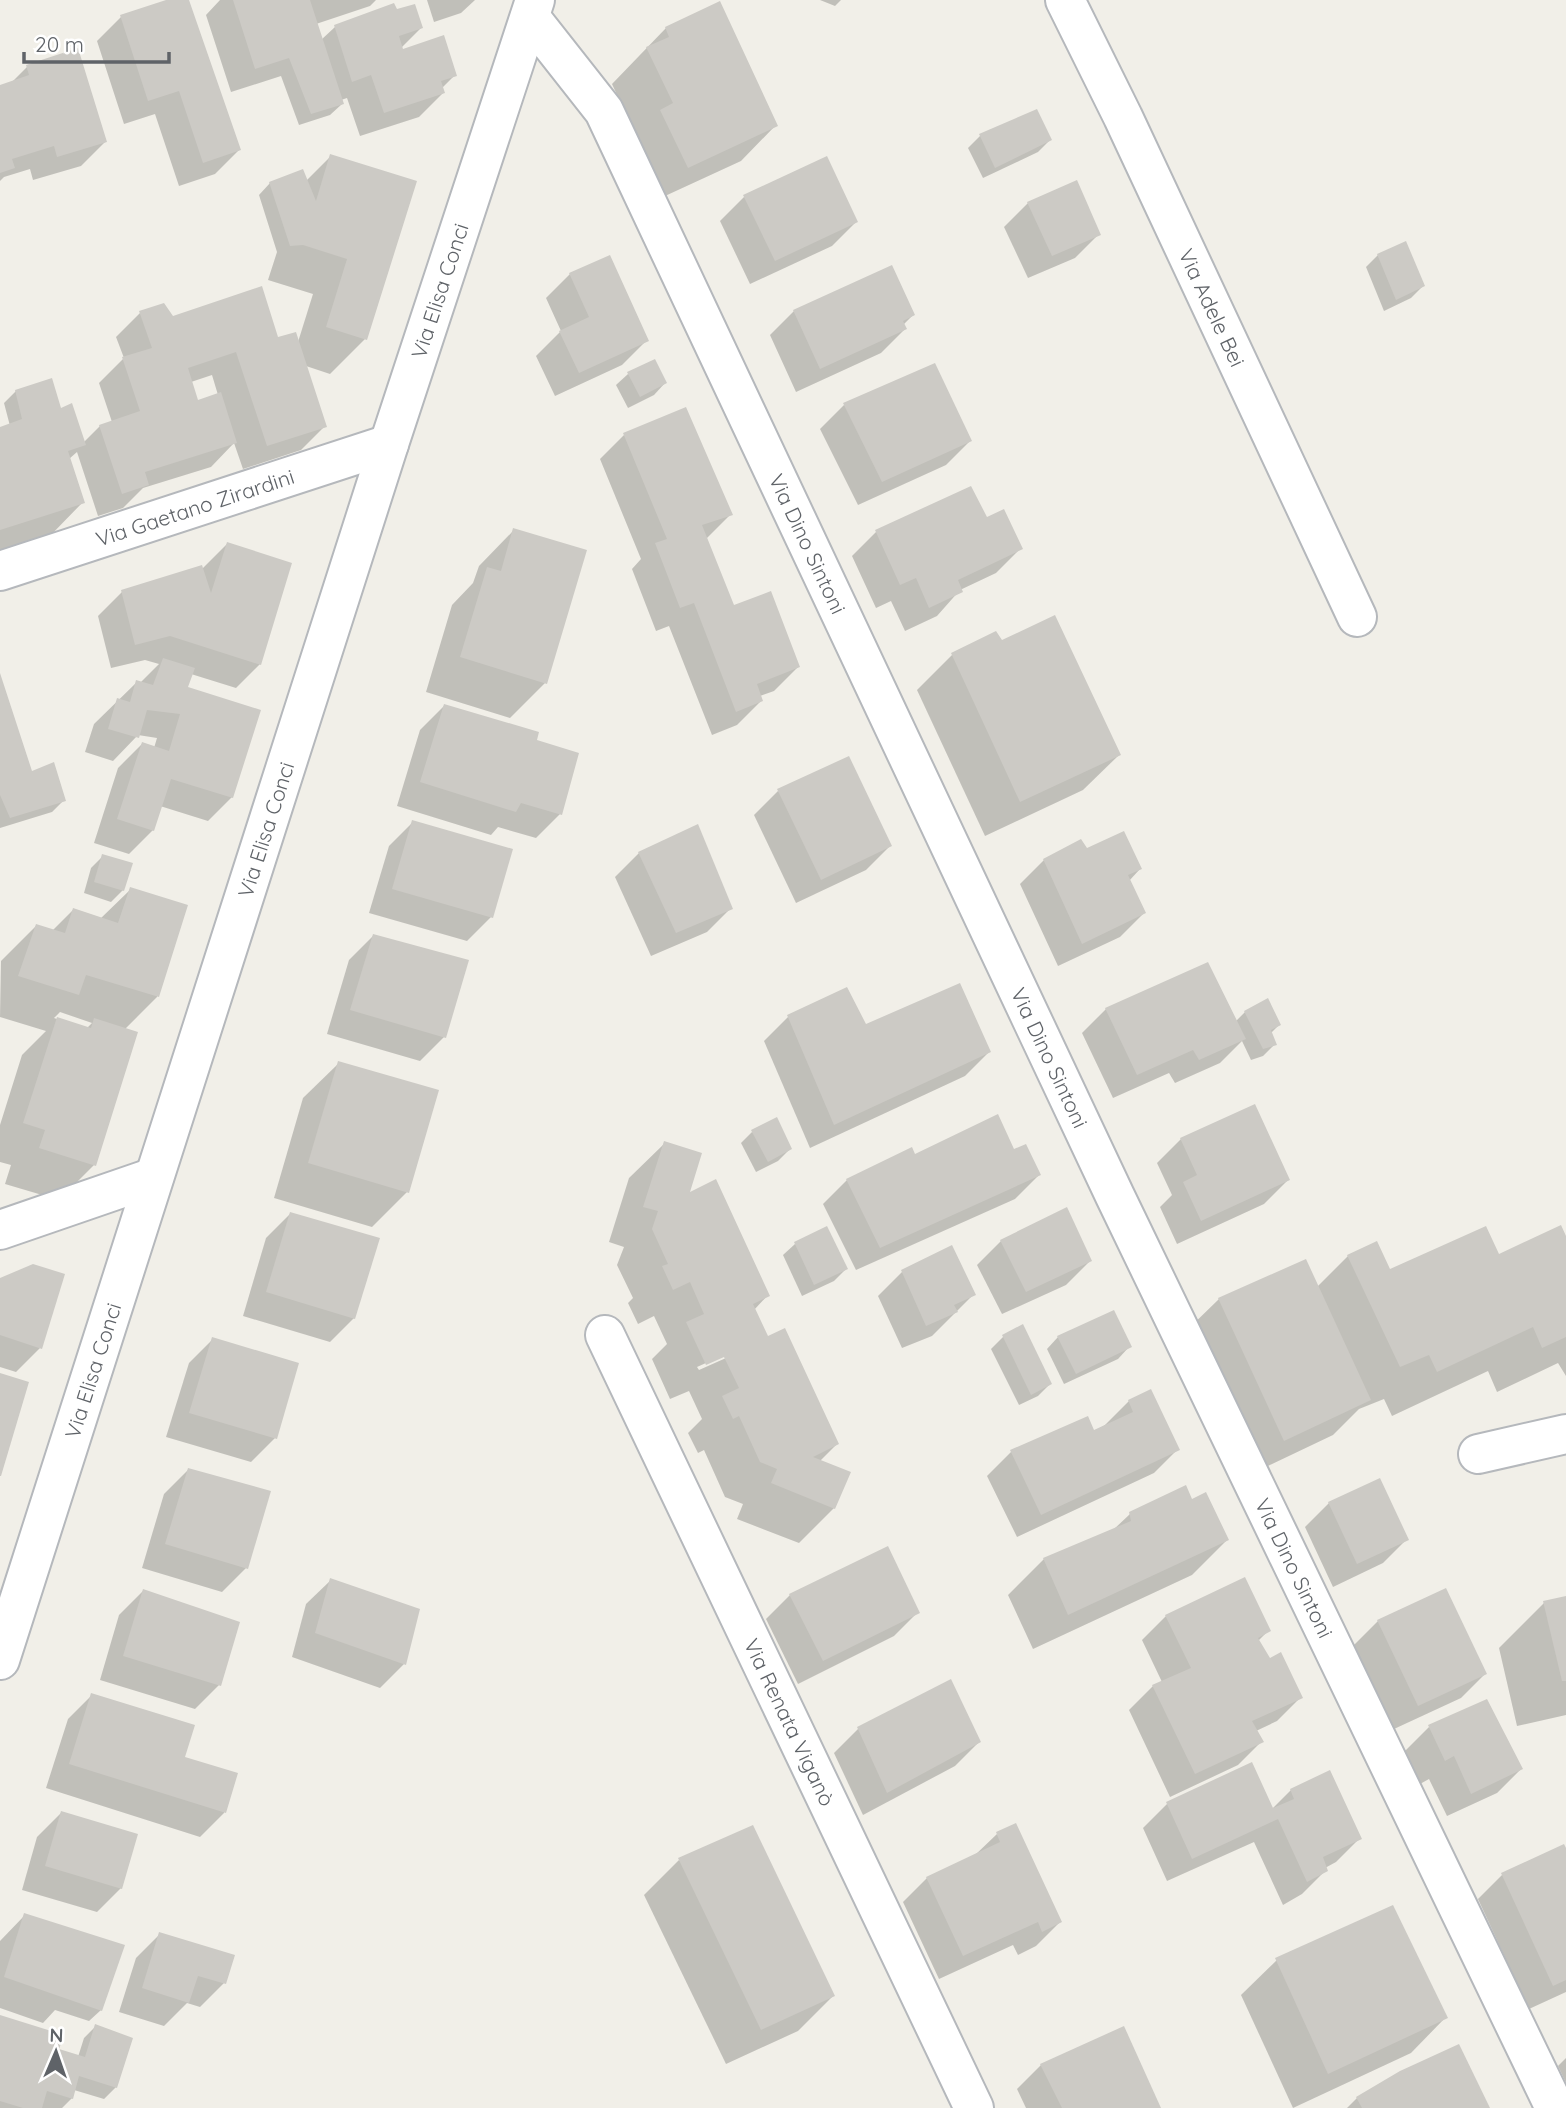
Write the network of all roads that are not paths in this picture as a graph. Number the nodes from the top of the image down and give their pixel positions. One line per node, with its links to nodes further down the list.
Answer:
1 (1065, 0): 5 (street, Via Adele Bei)
2 (533, 9): 3 (street, Via Elisa Conci); 13 (street, Via Dino Sintoni)
3 (390, 444): 4 (street, Via Gaetano Zirardini); 6 (street, Via Elisa Conci)
4 (0, 571)
5 (1357, 617)
6 (154, 1177): 7 (street); 11 (street, Via Elisa Conci)
7 (0, 1230)
8 (605, 1335): 12 (street, Via Renata Viganò)
9 (1566, 1434): 10 (street)
10 (1478, 1454)
11 (0, 1660)
12 (974, 2108)
13 (1555, 2108)

